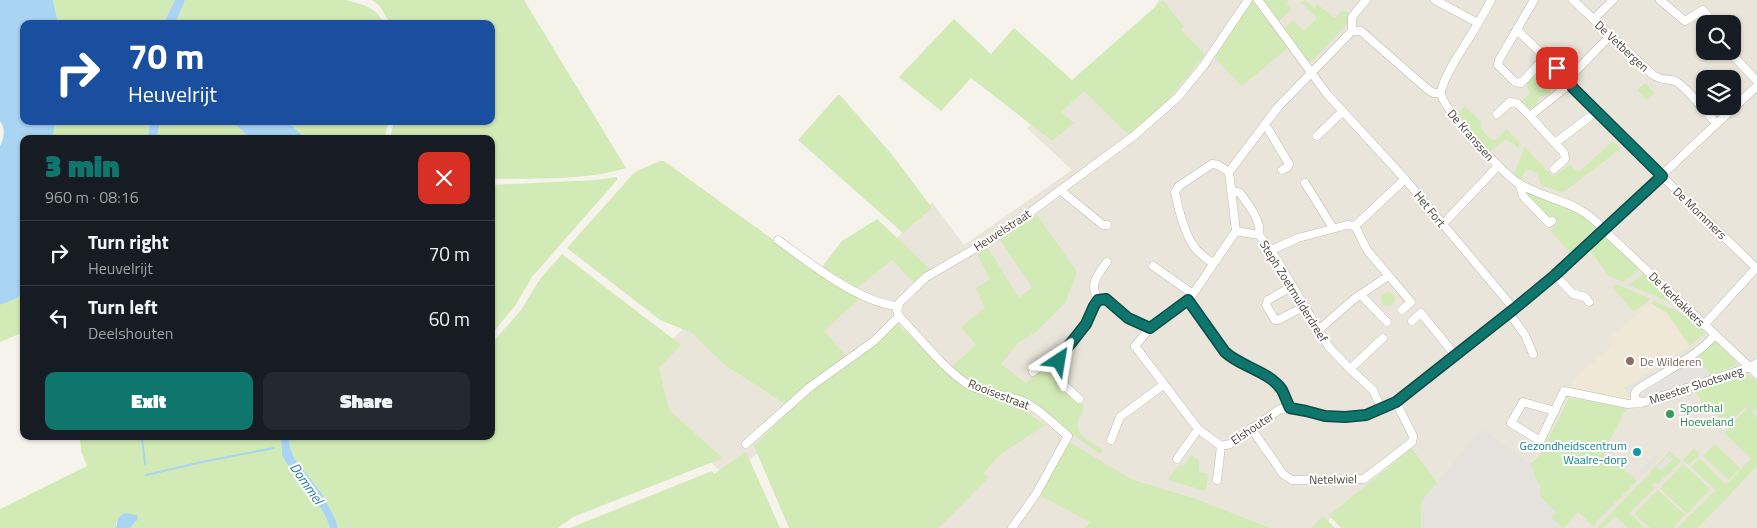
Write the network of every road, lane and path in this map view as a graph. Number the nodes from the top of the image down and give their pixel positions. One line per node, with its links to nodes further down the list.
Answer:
1 (1248, 0): 39 (street, Heuvelstraat)
2 (1258, 0): 18 (street, Het Fort)
3 (1366, 0): 14 (street)
4 (1435, 0): 12 (street)
5 (1491, 0): 12 (street)
6 (1534, 0): 13 (street)
7 (1573, 0): 11 (street, De Vetbergen)
8 (1613, 0): 11 (street)
9 (1660, 0): 10 (street)
10 (1707, 15)
11 (1594, 19): 15 (street, De Vetbergen)
12 (1478, 23): 22 (street)
13 (1517, 30): 16 (street, De Mommers); 16 (street)
14 (1352, 31): 18 (street); 22 (street)
15 (1611, 35): 19 (street); 28 (street, De Vetbergen)
16 (1546, 57): 19 (street, De Mommers)
17 (1737, 60): 20 (street)
18 (1311, 72): 23 (street, Het Fort); 27 (street)
19 (1569, 81): 24 (street, De Mommers); 26 (street)
20 (1757, 81)
21 (1757, 86): 28 (street, Elshouter)
22 (1441, 93): 31 (street, De Kranssen)
23 (1342, 111): 29 (street); 36 (street, Het Fort)
24 (1596, 112): 30 (street); 35 (street, De Mommers)
25 (1497, 114): 26 (street)
26 (1530, 116): 30 (street)
27 (1265, 124): 33 (street); 34 (street)
28 (1717, 124): 35 (street, Elshouter)
29 (1317, 136)
30 (1555, 144): 32 (street)
31 (1498, 166): 38 (street, De Kranssen); 43 (street)
32 (1554, 169)
33 (1282, 170)
34 (1229, 172): 40 (street); 52 (street)
35 (1662, 176): 46 (street, Elshouter); 54 (street, De Mommers)
36 (1405, 179): 43 (street, Het Fort); 44 (street)
37 (1305, 182): 45 (street)
38 (1519, 183): 41 (street, De Kranssen); 46 (street, De Kranssen)
39 (1060, 190): 42 (street); 62 (street, Heuvelstraat)
40 (1231, 190): 47 (street); 48 (street, Steph Zoetmulderdreef)
41 (1552, 221)
42 (1107, 225)
43 (1442, 225): 65 (street, Het Fort)
44 (1355, 226): 45 (street); 56 (street)
45 (1333, 228): 50 (street)
46 (1604, 230): 55 (street, Elshouter); 69 (street, De Kerkakkers)
47 (1236, 231): 48 (street, Steph Zoetmulderdreef); 52 (street)
48 (1259, 235): 50 (street, Steph Zoetmulderdreef)
49 (778, 240): 62 (street)
50 (1271, 250): 57 (street, Steph Zoetmulderdreef)
51 (1107, 262): 60 (street)
52 (1213, 264): 59 (street)
53 (1153, 266): 59 (street)
54 (1756, 268): 69 (street)
55 (1555, 275): 61 (street); 65 (street, Elshouter)
56 (1388, 276): 58 (street); 64 (street)
57 (1291, 287): 63 (street, Steph Zoetmulderdreef); 63 (street)
58 (1361, 295): 68 (street); 70 (street)
59 (1190, 297): 71 (street); 85 (street)
60 (1098, 300): 71 (street); 76 (street)
61 (1589, 302)
62 (898, 306): 66 (street)
63 (1303, 307): 78 (street, Steph Zoetmulderdreef)
64 (1402, 310)
65 (1512, 311): 74 (street, Het Fort); 75 (street, Elshouter)
66 (899, 316): 91 (street); 95 (street, Rooisestraat)
67 (1412, 321): 75 (street)
68 (1387, 322)
69 (1704, 324): 72 (street, De Kerkakkers)
70 (1323, 326)
71 (1150, 328): 81 (street, Elshouter)
72 (1715, 335): 77 (street, De Kerkakkers); 84 (street, Meester Slootsweg)
73 (1384, 338): 78 (street)
74 (1532, 354)
75 (1455, 355): 83 (street, Elshouter)
76 (1059, 361): 79 (street); 82 (street)
77 (1754, 365): 80 (street, De Kerkakkers); 84 (street, Meester Slootsweg)
78 (1350, 369): 86 (street, Steph Zoetmulderdreef)
79 (1033, 372)
80 (1757, 374)
81 (1163, 384): 89 (street, Elshouter); 90 (street)
82 (1079, 399)
83 (1396, 402): 86 (street, Elshouter); 88 (street, Netelwiel)
84 (1641, 403): 87 (street, Meester Slootsweg)
85 (1290, 408): 86 (street, Elshouter); 88 (street, Elshouter)
86 (1381, 408)
87 (1555, 410): 87 (street)
88 (1251, 428): 92 (street, Elshouter)
89 (1198, 429): 92 (street, Elshouter); 93 (street)
90 (1111, 440)
91 (746, 444)
92 (1222, 446): 94 (street)
93 (1177, 460)
94 (1218, 480)
95 (1012, 528)

